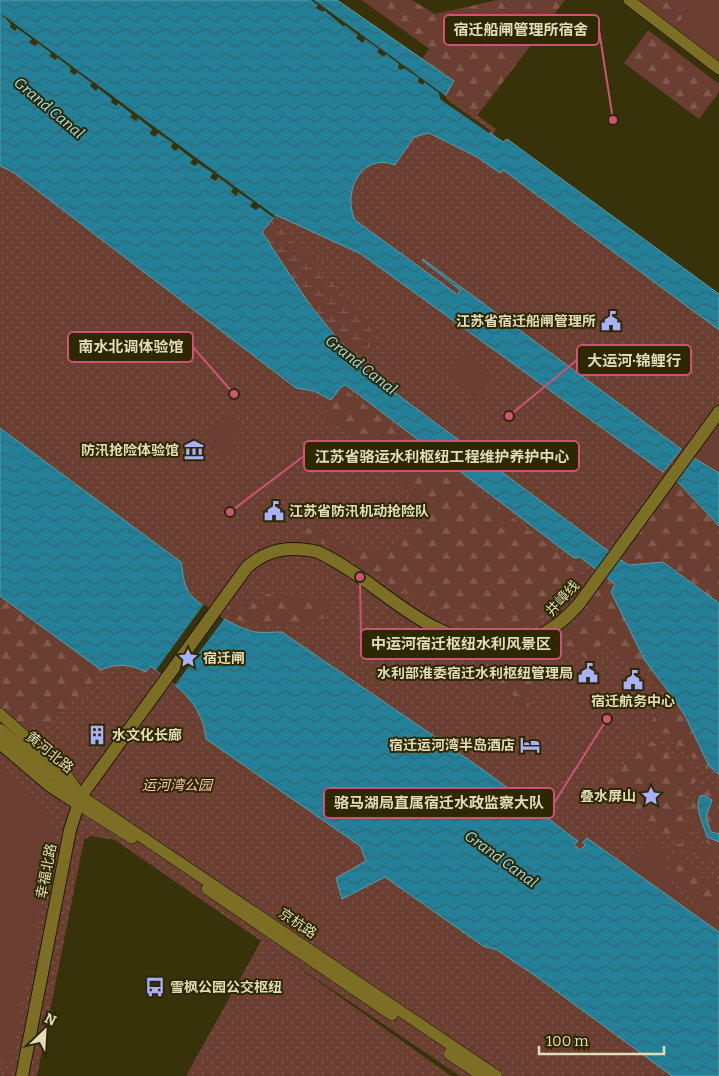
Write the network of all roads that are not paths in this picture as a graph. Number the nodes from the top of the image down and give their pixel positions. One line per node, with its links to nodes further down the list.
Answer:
1 (629, 0): 2 (street)
2 (719, 69)
3 (719, 412): 4 (main road, 井嶂线)
4 (155, 694): 8 (main road, 幸福北路)
5 (0, 714): 8 (street)
6 (0, 730): 8 (main road, 黄河北路)
7 (0, 743): 8 (main road, 黄河北路)
8 (80, 800): 9 (main road, 幸福北路); 10 (street, 京杭路); 11 (street, 京杭路)
9 (22, 1076)
10 (482, 1076)
11 (496, 1076)

